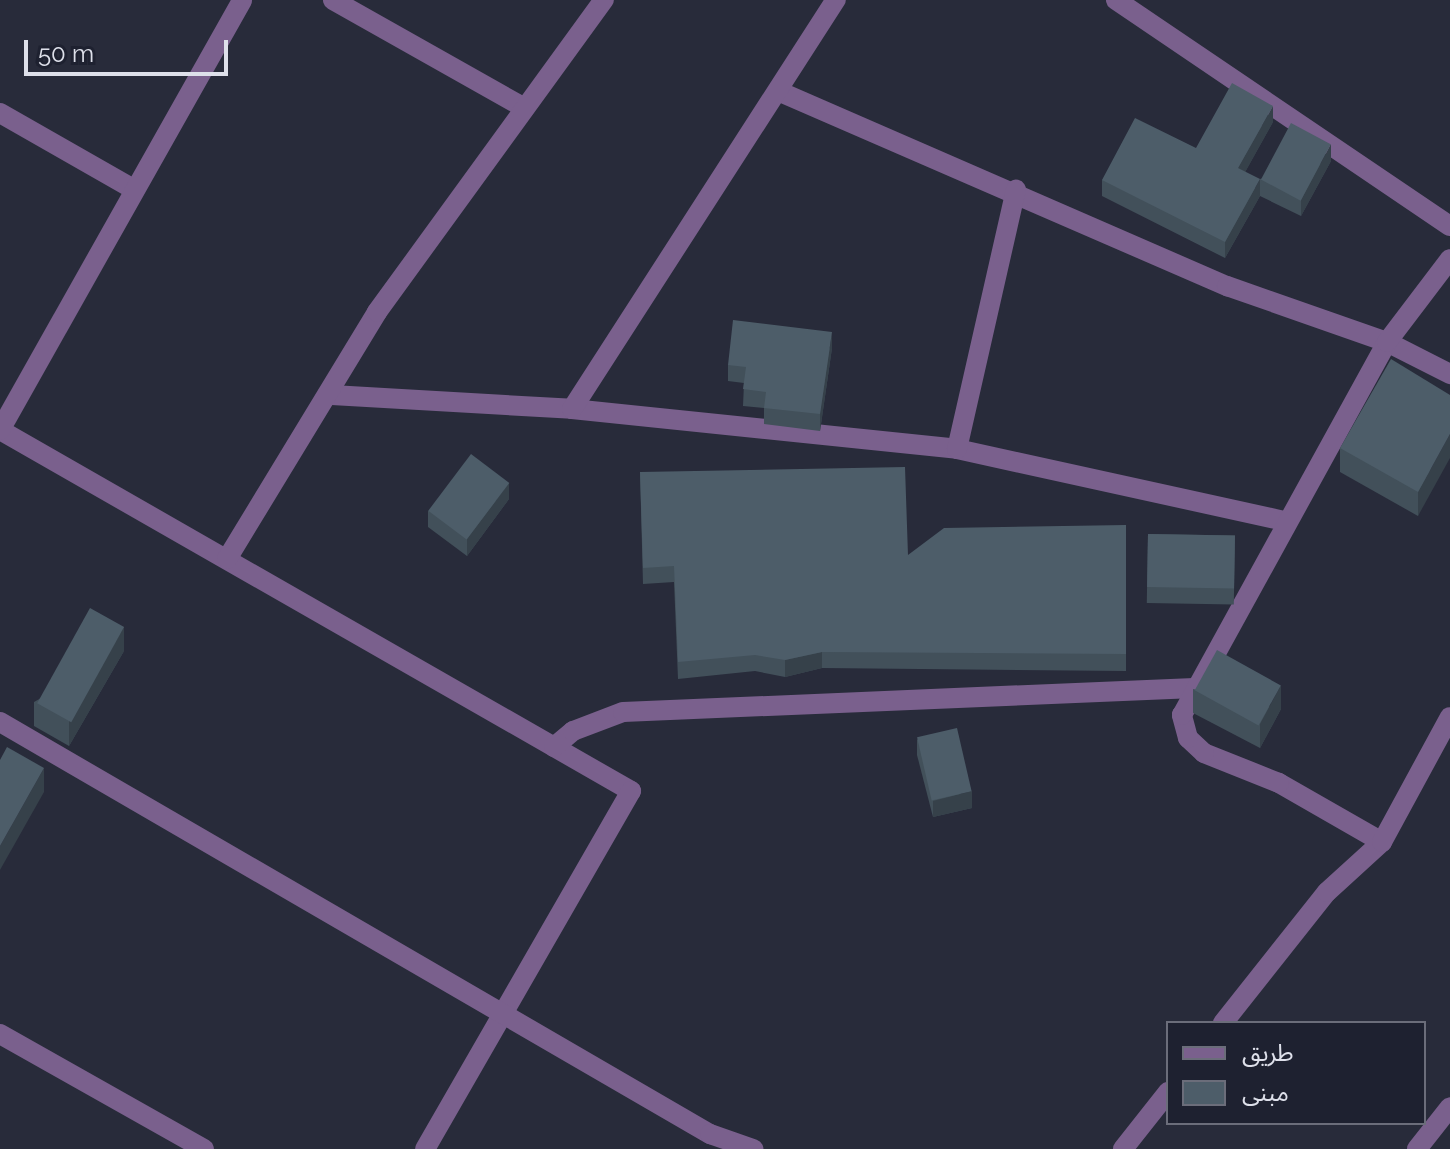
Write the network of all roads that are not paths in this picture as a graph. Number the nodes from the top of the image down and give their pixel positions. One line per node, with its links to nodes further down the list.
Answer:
1 (242, 0): 9 (street)
2 (333, 0): 7 (street)
3 (604, 0): 7 (street)
4 (836, 0): 6 (street)
5 (1116, 0): 11 (street)
6 (778, 91): 10 (street); 16 (street)
7 (525, 108): 15 (street)
8 (0, 113): 9 (street)
9 (135, 190): 17 (street)
10 (1016, 190): 13 (street); 18 (street)
11 (1450, 226)
12 (1450, 259): 13 (street)
13 (1387, 342): 14 (street); 19 (street)
14 (1450, 374)
15 (332, 395): 16 (street); 20 (street)
16 (572, 409): 18 (street)
17 (0, 430): 20 (street)
18 (957, 449): 19 (street)
19 (1284, 521): 21 (street)
20 (227, 559): 24 (street)
21 (1194, 688): 24 (street); 25 (street)
22 (1450, 717): 25 (street)
23 (0, 722): 26 (street)
24 (554, 747): 26 (street)
25 (1382, 842): 27 (street)
26 (502, 1013): 32 (street); 33 (street)
27 (1225, 1021)
28 (0, 1034): 31 (street)
29 (1166, 1095): 34 (street)
30 (1450, 1107): 35 (street)
31 (204, 1149)
32 (425, 1149)
33 (753, 1149)
34 (1123, 1149)
35 (1417, 1149)

